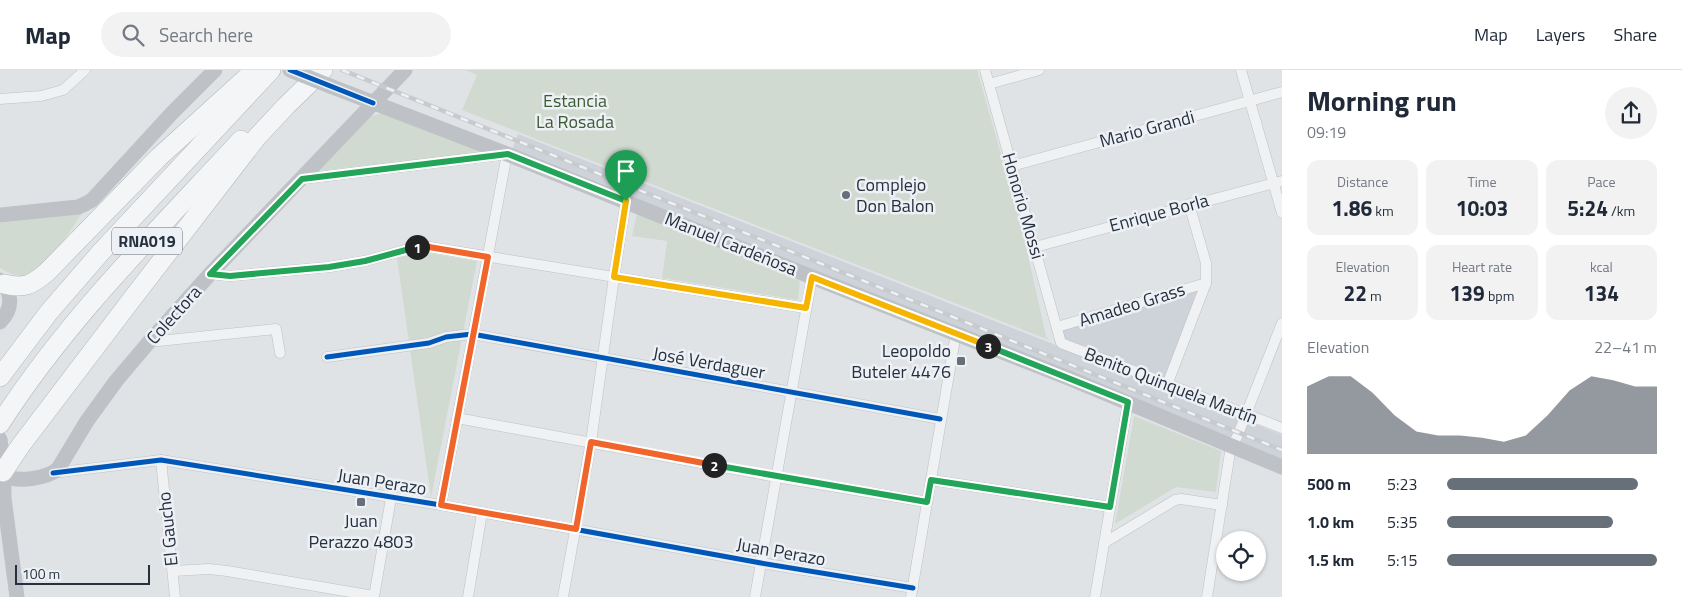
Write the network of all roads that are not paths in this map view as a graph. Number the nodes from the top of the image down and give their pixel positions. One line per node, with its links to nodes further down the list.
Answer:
1 (85, 70): 14 (street)
2 (215, 70): 24 (main road)
3 (254, 70): 30 (highway)
4 (271, 70): 43 (highway, RNA019)
5 (290, 70): 11 (main road, Manuel Cardeñosa, bridge)
6 (308, 70): 50 (highway, RNA019)
7 (985, 70): 12 (street, Honorio Mossi)
8 (1039, 70): 12 (street)
9 (1241, 70): 15 (street)
10 (403, 72): 16 (main road, Colectora)
11 (326, 78): 16 (main road, Manuel Cardeñosa); 54 (highway)
12 (989, 84): 18 (street, Honorio Mossi)
13 (1282, 92): 15 (street, Mario Grandi)
14 (0, 99)
15 (1250, 101): 18 (street, Mario Grandi); 20 (street)
16 (373, 103): 17 (main road, Manuel Cardeñosa); 19 (main road, Colectora)
17 (508, 154): 19 (street); 21 (main road, Manuel Cardeñosa); 26 (street)
18 (1012, 166): 25 (street, Honorio Mossi)
19 (302, 179): 27 (main road, Colectora)
20 (1278, 182): 22 (street, Enrique Borla); 23 (street)
21 (626, 201): 28 (street); 29 (main road, Manuel Cardeñosa)
22 (1190, 204): 25 (street, Enrique Borla); 31 (street)
23 (1282, 213)
24 (0, 216)
25 (1035, 247): 35 (street, Honorio Mossi)
26 (488, 257): 27 (street); 28 (street); 37 (street)
27 (210, 274): 38 (main road, Colectora)
28 (614, 277): 32 (street); 42 (street)
29 (812, 277): 32 (street); 36 (main road, Manuel Cardeñosa)
30 (2, 282): 33 (main road)
31 (1206, 283): 35 (street, Amadeo Grass); 44 (street)
32 (806, 308): 45 (street)
33 (1, 322)
34 (1282, 323): 47 (street)
35 (1057, 327): 39 (street, Honorio Mossi)
36 (956, 333): 46 (main road, Manuel Cardeñosa); 49 (street)
37 (472, 334): 41 (street, José Verdaguer); 42 (street, José Verdaguer); 48 (street)
38 (149, 342): 40 (street); 57 (main road, Colectora)
39 (1061, 343): 44 (street, Benito Quinquela Martín)
40 (280, 353)
41 (327, 357)
42 (603, 358): 45 (street, José Verdaguer); 52 (street)
43 (0, 376)
44 (1167, 385): 47 (street, Benito Quinquela Martín)
45 (791, 392): 49 (street, José Verdaguer); 58 (street)
46 (1128, 402): 53 (main road, Manuel Cardeñosa); 64 (street)
47 (1245, 414): 51 (street, Benito Quinquela Martín); 53 (street)
48 (457, 418): 52 (street); 62 (street)
49 (940, 419): 59 (street)
50 (0, 424)
51 (1282, 428)
52 (591, 442): 58 (street); 66 (street)
53 (1231, 446): 56 (main road, Manuel Cardeñosa); 63 (street)
54 (5, 458): 57 (main road, Juan Perazo); 69 (main road)
55 (161, 460): 57 (street, Juan Perazo); 60 (street, Juan Perazo); 71 (street, El Gaucho)
56 (1282, 468)
57 (53, 473)
58 (776, 477): 61 (street); 70 (street)
59 (931, 480): 61 (street); 64 (street)
60 (390, 498): 62 (street, Juan Perazo); 73 (street)
61 (927, 502): 72 (street)
62 (441, 505): 65 (street, Juan Perazo)
63 (1222, 505): 68 (street); 80 (street)
64 (1110, 507): 68 (street)
65 (482, 513): 66 (street, Juan Perazo); 76 (street)
66 (576, 529): 70 (street, Juan Perazo); 77 (street)
67 (0, 532): 69 (main road)
68 (1104, 543): 79 (street)
69 (10, 544): 74 (main road)
70 (761, 563): 72 (street, Juan Perazo); 78 (street)
71 (173, 571): 73 (street); 75 (street, El Gaucho)
72 (912, 592)
73 (374, 596)
74 (17, 597)
75 (175, 597)
76 (468, 597)
77 (563, 597)
78 (755, 597)
79 (1095, 597)
80 (1207, 597)

